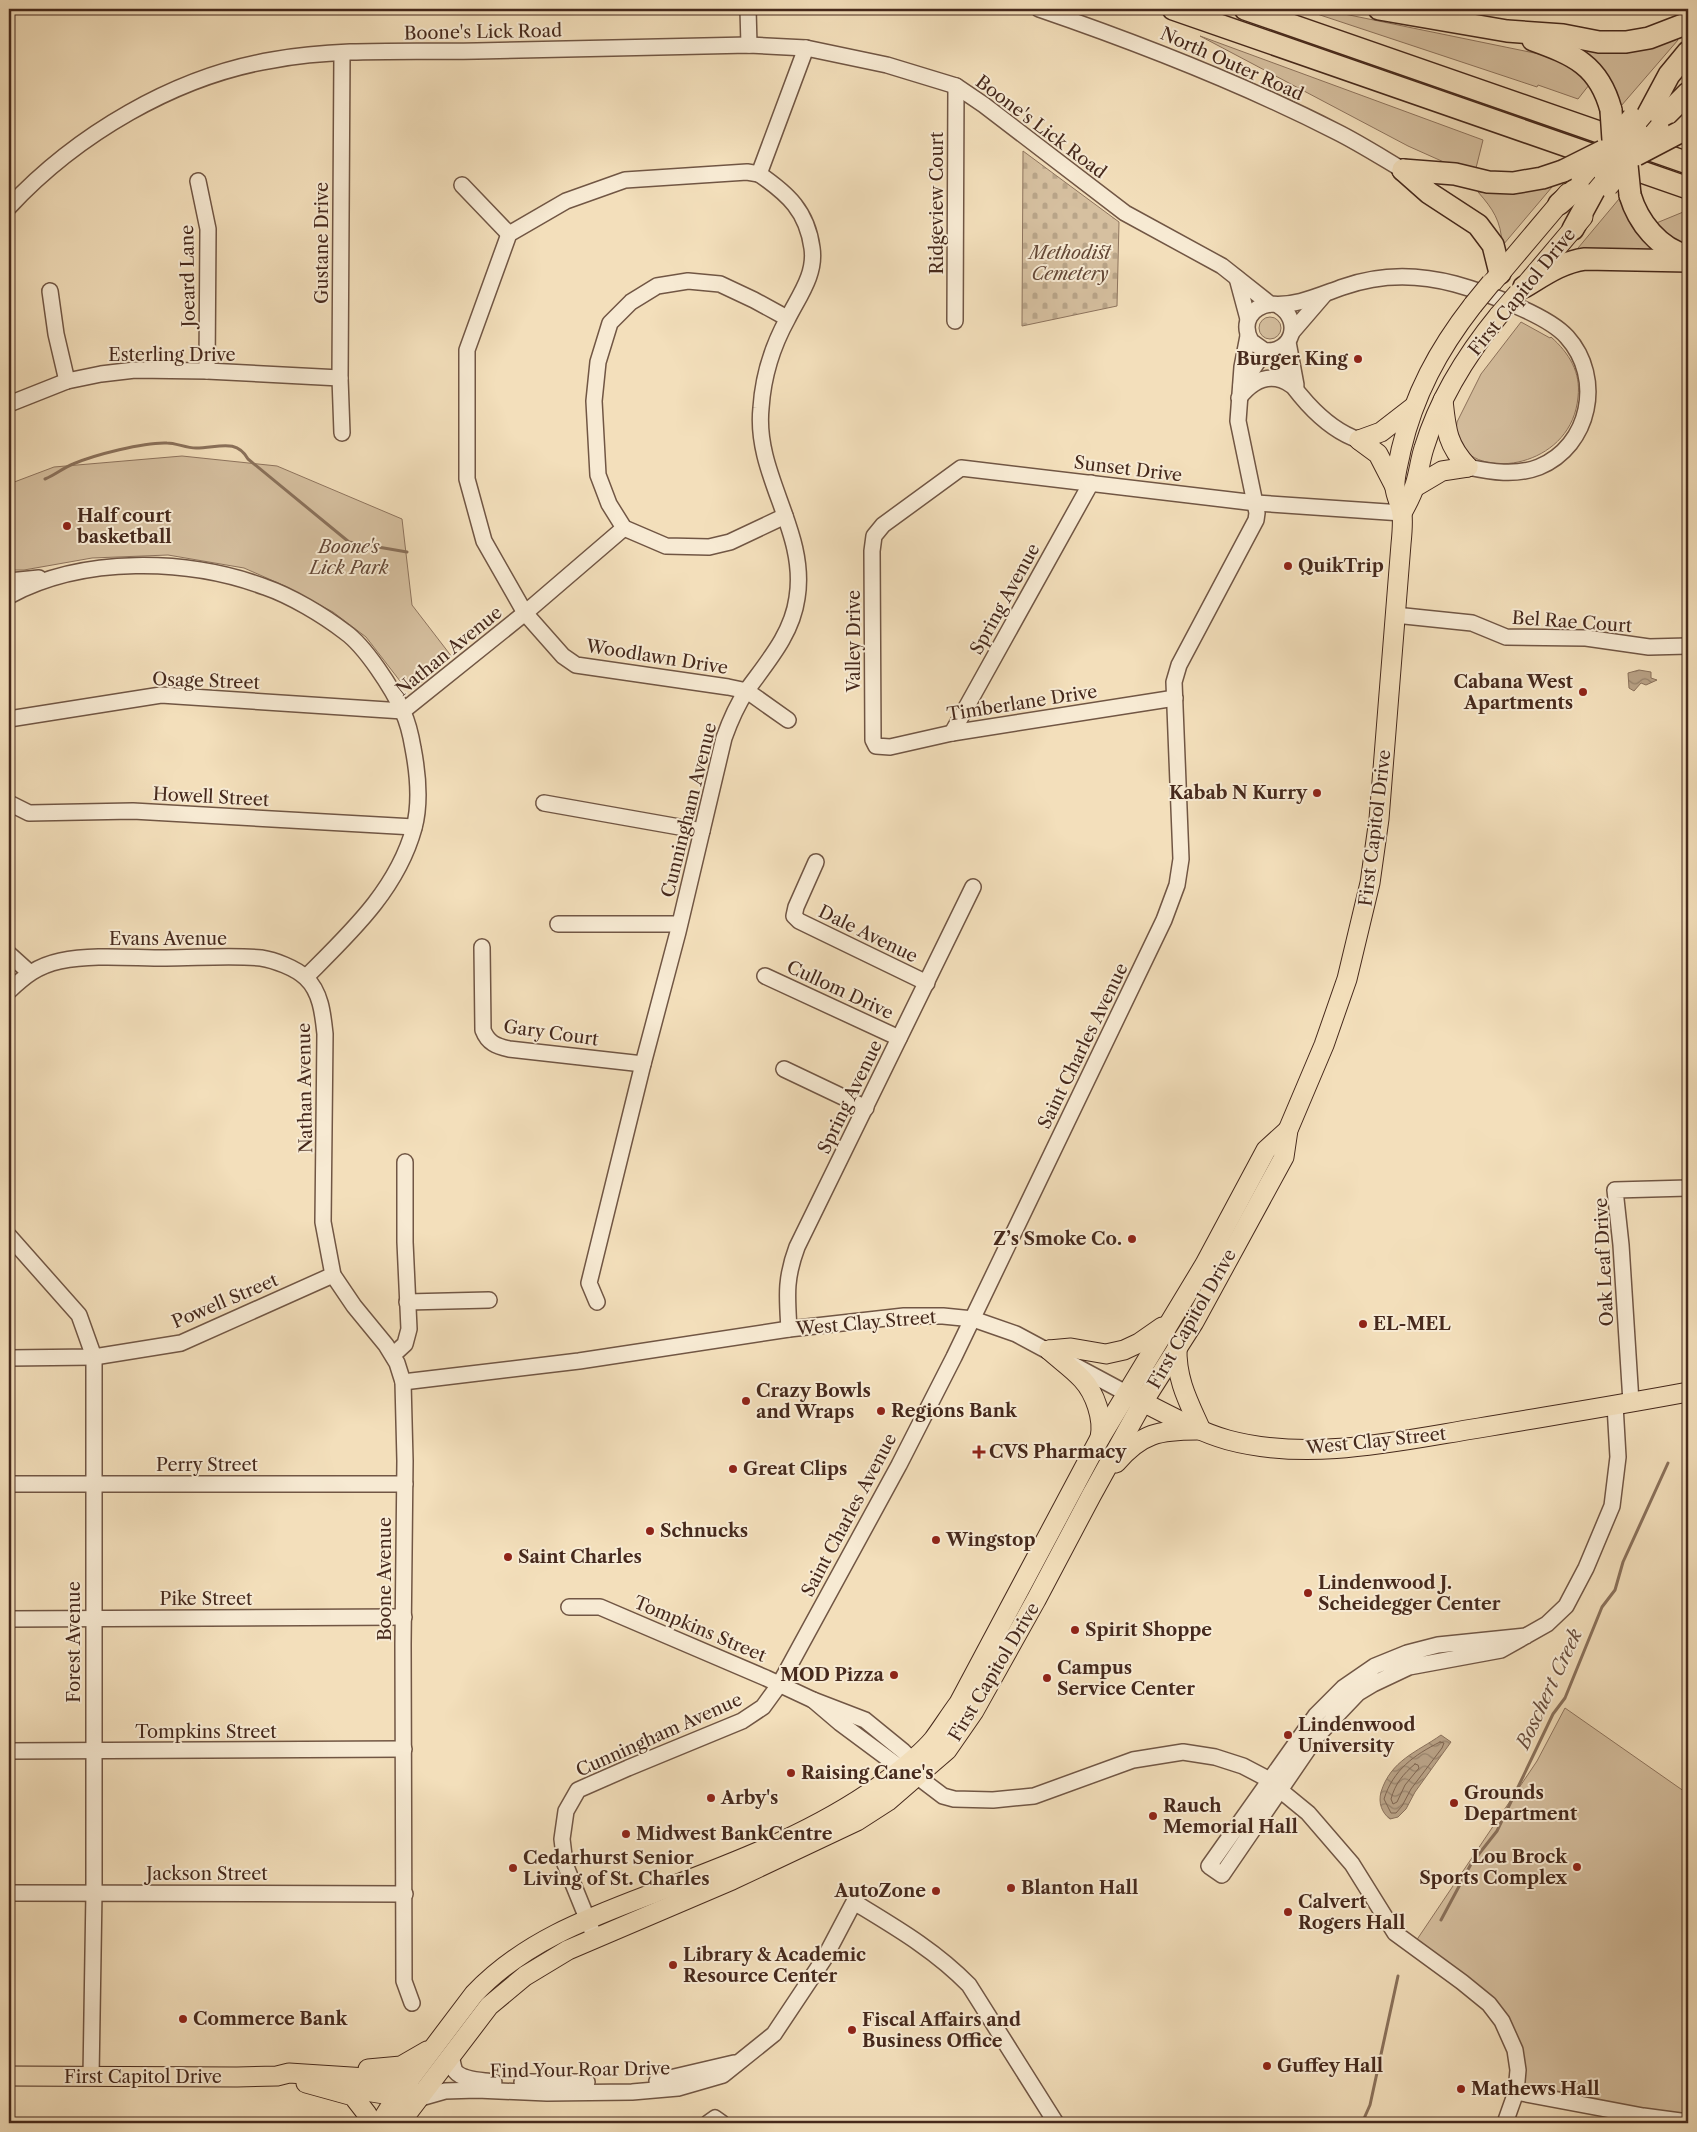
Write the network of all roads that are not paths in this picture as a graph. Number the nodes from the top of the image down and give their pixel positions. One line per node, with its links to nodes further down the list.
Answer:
1 (748, 9): 8 (street)
2 (1039, 9): 17 (street, North Outer Road)
3 (1173, 9): 21 (highway)
4 (1245, 9): 15 (highway)
5 (1379, 9): 7 (highway)
6 (1688, 23): 7 (highway)
7 (1507, 31): 16 (highway, bridge)
8 (749, 45): 9 (street, Boone's Lick Road); 11 (street, Boone's Lick Road)
9 (806, 48): 12 (street, Boone's Lick Road); 18 (street)
10 (1688, 52): 14 (highway)
11 (342, 54): 23 (street, Boone's Lick Road); 41 (street, Gustane Drive)
12 (956, 86): 28 (street, Boone's Lick Road); 36 (street, Ridgeview Court)
13 (1684, 98): 14 (highway)
14 (1656, 126): 16 (highway, bridge); 16 (highway, bridge)
15 (1688, 163)
16 (1605, 166): 17 (highway); 22 (highway); 24 (highway); 26 (highway, bridge)
17 (1402, 170): 29 (highway)
18 (759, 174): 25 (street); 34 (street, Cunningham Avenue)
19 (198, 181): 40 (street, Joeard Lane)
20 (462, 185): 25 (street)
21 (1688, 188)
22 (1559, 204): 29 (main road, First Capitol Drive)
23 (9, 207)
24 (1573, 228): 30 (main road, First Capitol Drive)
25 (509, 234): 60 (street, Woodlawn Drive)
26 (1688, 256)
27 (1688, 261): 30 (highway)
28 (1237, 278): 33 (street, Boone's Lick Road); 35 (street)
29 (1496, 278): 47 (main road, First Capitol Drive, bridge)
30 (1521, 290): 45 (main road, First Capitol Drive, bridge)
31 (50, 291): 42 (street)
32 (1326, 294): 33 (street); 38 (street); 50 (street)
33 (1275, 305): 35 (street); 38 (street)
34 (787, 318): 56 (street, Cunningham Avenue); 57 (street)
35 (1248, 319): 37 (street)
36 (955, 321)
37 (1248, 336): 39 (street); 44 (street, Saint Charles Avenue)
38 (1291, 336): 39 (street); 43 (street)
39 (1267, 351): 43 (street); 44 (street)
40 (208, 371): 41 (street, Esterling Drive); 42 (street, Esterling Drive)
41 (340, 378): 48 (street, Gustane Drive)
42 (67, 381): 46 (street, Esterling Drive)
43 (1297, 389): 44 (street); 49 (street)
44 (1240, 392): 54 (street, Saint Charles Avenue)
45 (1443, 399): 50 (main road); 53 (main road, First Capitol Drive)
46 (9, 404)
47 (1412, 408): 49 (main road); 52 (main road, First Capitol Drive)
48 (342, 433)
49 (1359, 440): 52 (main road)
50 (1468, 468): 53 (main road)
51 (1091, 483): 54 (street, Sunset Drive); 58 (street, Sunset Drive); 68 (street, Spring Avenue)
52 (1395, 487): 55 (main road, First Capitol Drive)
53 (1414, 488): 55 (main road, First Capitol Drive)
54 (1256, 503): 55 (street, Sunset Drive); 64 (street, Saint Charles Avenue)
55 (1402, 513): 61 (main road, First Capitol Drive)
56 (785, 516): 57 (street); 63 (street, Cunningham Avenue)
57 (624, 528): 60 (street, Nathan Avenue)
58 (874, 536): 69 (street, Valley Drive)
59 (9, 591): 65 (street)
60 (525, 613): 63 (street, Woodlawn Drive); 65 (street, Nathan Avenue)
61 (1395, 615): 62 (street, Bel Rae Court); 89 (main road, First Capitol Drive)
62 (1688, 646)
63 (747, 692): 67 (street); 73 (street, Cunningham Avenue)
64 (1175, 698): 68 (street, Timberlane Drive); 98 (street, Saint Charles Avenue)
65 (403, 711): 66 (street, Osage Street); 72 (street, Nathan Avenue)
66 (9, 719)
67 (788, 720)
68 (952, 733): 69 (street, Timberlane Drive)
69 (876, 746)
70 (9, 803): 72 (street, Howell Street)
71 (544, 803): 73 (street)
72 (414, 827): 82 (street, Nathan Avenue)
73 (702, 831): 77 (street, Cunningham Avenue)
74 (816, 862): 83 (street, Dale Avenue)
75 (973, 887): 83 (street, Spring Avenue)
76 (558, 924): 77 (street)
77 (679, 924): 86 (street, Cunningham Avenue)
78 (482, 947): 86 (street, Gary Court)
79 (9, 954): 80 (street)
80 (29, 972): 82 (street, Evans Avenue); 84 (street)
81 (765, 976): 85 (street, Cullom Drive)
82 (306, 977): 93 (street, Nathan Avenue)
83 (927, 983): 85 (street, Spring Avenue)
84 (9, 991)
85 (900, 1038): 88 (street, Spring Avenue)
86 (642, 1064): 96 (street, Cunningham Avenue)
87 (784, 1069): 88 (street)
88 (866, 1108): 99 (street, Spring Avenue)
89 (1288, 1130): 97 (main road, First Capitol Drive); 100 (main road, First Capitol Drive)
90 (405, 1162): 95 (street)
91 (1688, 1188): 109 (street, Oak Leaf Drive)
92 (9, 1236): 103 (street, Forest Avenue)
93 (333, 1275): 102 (street, Nathan Avenue); 103 (street, Powell Street)
94 (489, 1300): 95 (street)
95 (407, 1302): 102 (street)
96 (597, 1302)
97 (1174, 1316): 101 (main road); 107 (main road, First Capitol Drive)
98 (973, 1319): 99 (street, West Clay Street); 101 (street, West Clay Street); 120 (street, Saint Charles Avenue)
99 (789, 1330): 105 (street, West Clay Street)
100 (1178, 1346): 108 (main road, First Capitol Drive); 110 (main road)
101 (1049, 1350): 107 (street, West Clay Street); 111 (main road)
102 (393, 1355): 105 (street, Boone Avenue)
103 (94, 1357): 104 (street, Powell Street); 113 (street, Forest Avenue)
104 (9, 1358)
105 (403, 1382): 114 (street, Boone Avenue)
106 (1688, 1392): 109 (main road, West Clay Street)
107 (1126, 1393): 108 (main road, West Clay Street); 111 (main road, First Capitol Drive)
108 (1143, 1402): 110 (main road, West Clay Street); 115 (main road, First Capitol Drive)
109 (1623, 1404): 110 (main road, West Clay Street); 125 (street)
110 (1201, 1430): 115 (main road)
111 (1100, 1438): 124 (main road, First Capitol Drive)
112 (9, 1484): 113 (street, Perry Street)
113 (93, 1484): 114 (street, Perry Street); 118 (street, Forest Avenue)
114 (404, 1484): 117 (street, Boone Avenue)
115 (1090, 1496): 124 (main road, First Capitol Drive)
116 (569, 1607): 120 (street, Tompkins Street)
117 (404, 1617): 118 (street, Pike Street); 121 (street, Boone Avenue)
118 (93, 1618): 119 (street, Pike Street); 123 (street, Forest Avenue)
119 (9, 1619)
120 (779, 1685): 124 (street, Tompkins Street); 129 (street, Cunningham Avenue)
121 (404, 1749): 123 (street, Tompkins Street); 128 (street, Boone Avenue)
122 (9, 1751): 123 (street, Tompkins Street)
123 (94, 1752): 126 (street, Forest Avenue)
124 (911, 1769): 125 (street, Tompkins Street); 129 (main road, First Capitol Drive); 130 (main road, First Capitol Drive)
125 (1275, 1786): 125 (street); 138 (street, Tompkins Street)
126 (94, 1892): 127 (street, Jackson Street); 128 (street, Jackson Street); 136 (street, Forest Avenue)
127 (9, 1893)
128 (404, 1894): 131 (street, Boone Avenue)
129 (587, 1918): 130 (street, Cunningham Avenue); 132 (main road, First Capitol Drive)
130 (595, 1938): 132 (main road, First Capitol Drive)
131 (412, 2003)
132 (443, 2051): 133 (street, Find Your Roar Drive); 134 (main road); 139 (main road, First Capitol Drive)
133 (738, 2062): 139 (street, Find Your Roar Drive); 146 (street, Find Your Roar Drive)
134 (283, 2075): 136 (main road, First Capitol Drive); 137 (main road, First Capitol Drive); 139 (main road, First Capitol Drive)
135 (9, 2076): 136 (main road, First Capitol Drive)
136 (91, 2077)
137 (306, 2083): 139 (main road, First Capitol Drive); 141 (main road)
138 (1516, 2092): 140 (street); 147 (street, Tompkins Street)
139 (407, 2093): 142 (main road); 143 (main road)
140 (1688, 2122)
141 (368, 2123)
142 (380, 2123)
143 (400, 2123)
144 (708, 2123): 145 (street)
145 (722, 2123)
146 (1056, 2123)
147 (1505, 2123)

